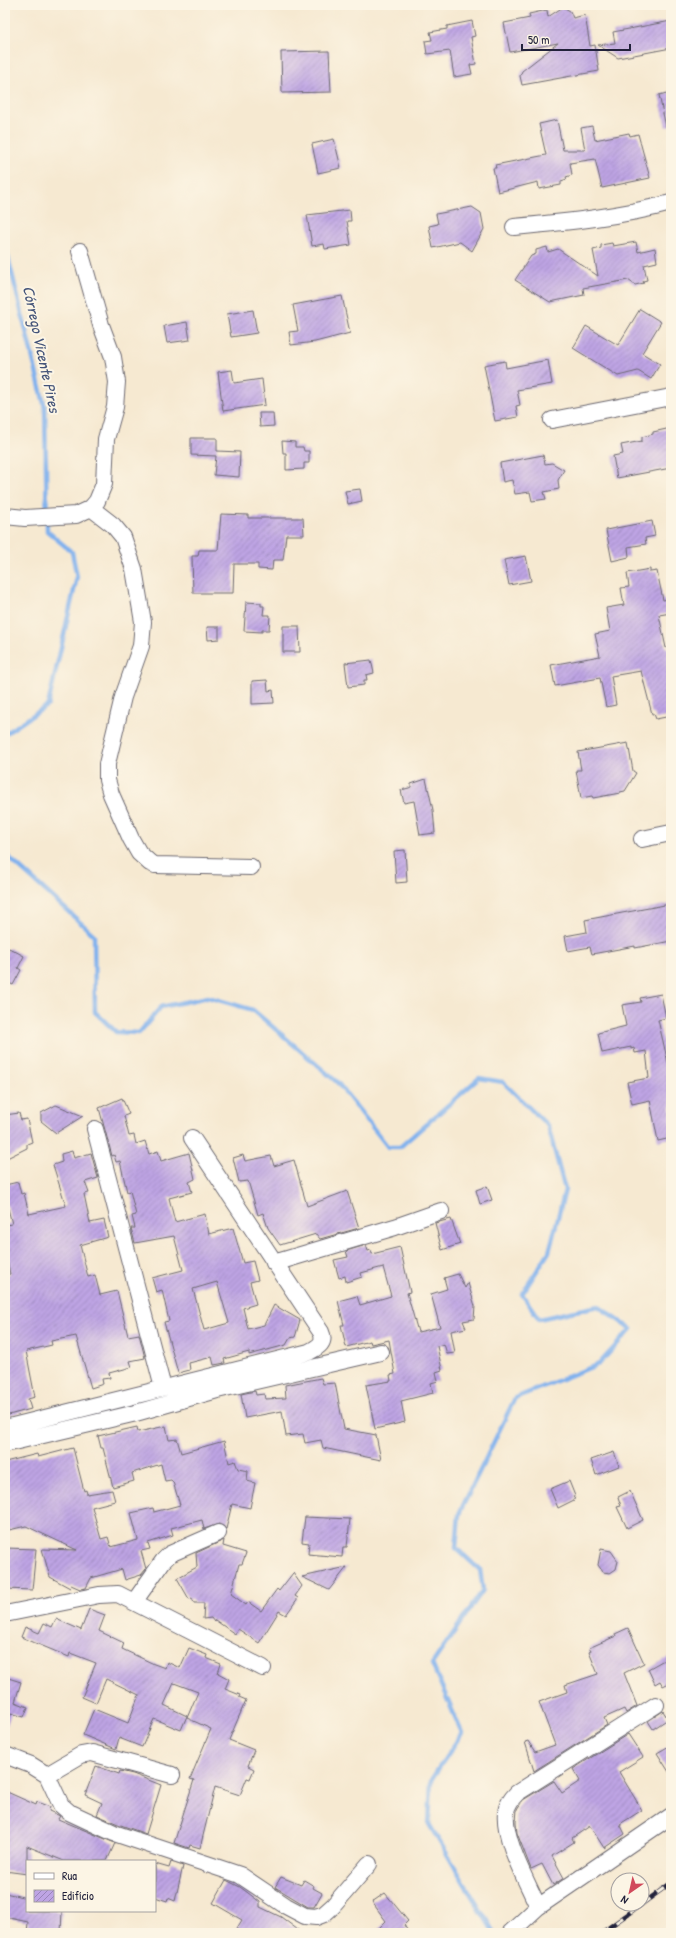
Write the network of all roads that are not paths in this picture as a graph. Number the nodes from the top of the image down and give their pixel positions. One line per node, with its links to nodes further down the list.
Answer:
1 (671, 203): 2 (street)
2 (514, 227)
3 (80, 251): 6 (street)
4 (671, 397): 5 (street)
5 (552, 420)
6 (92, 508): 7 (street); 10 (street)
7 (5, 516)
8 (671, 833): 9 (street)
9 (642, 839)
10 (251, 867)
11 (96, 1129): 16 (street)
12 (192, 1138): 14 (street)
13 (441, 1211): 14 (street)
14 (274, 1263): 16 (street)
15 (381, 1352): 18 (street)
16 (163, 1388): 17 (street)
17 (5, 1428)
18 (5, 1444)
19 (218, 1533): 20 (street)
20 (134, 1602): 21 (street); 22 (street)
21 (5, 1614)
22 (263, 1668)
23 (656, 1705): 29 (street)
24 (5, 1755): 25 (street)
25 (47, 1775): 26 (street); 28 (street)
26 (172, 1775)
27 (671, 1816): 29 (street)
28 (369, 1864)
29 (538, 1906): 30 (street)
30 (510, 1933)

